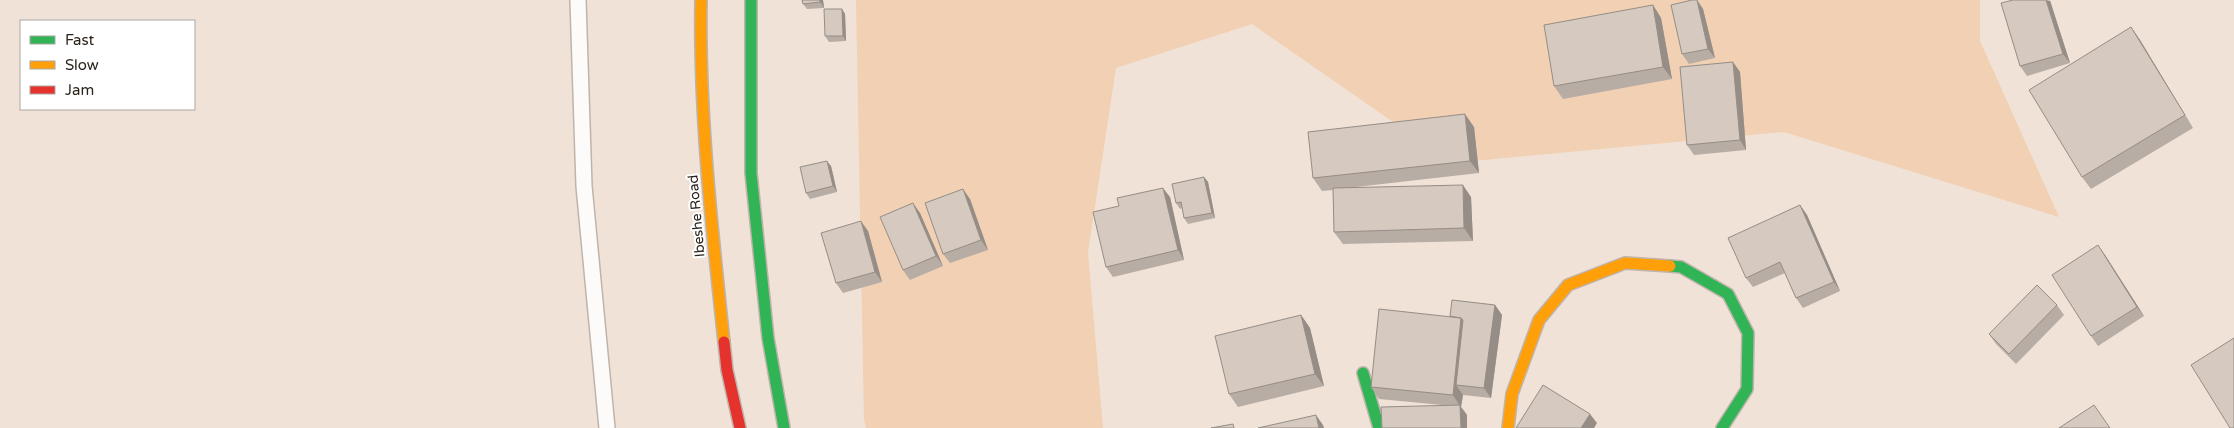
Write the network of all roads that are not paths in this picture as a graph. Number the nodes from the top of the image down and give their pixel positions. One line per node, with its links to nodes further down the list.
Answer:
1 (578, 0): 5 (lane)
2 (701, 0): 6 (main road, Ibeshe Road)
3 (750, 0): 7 (main road)
4 (1363, 373): 8 (main road)
5 (607, 428)
6 (740, 428)
7 (784, 428)
8 (1379, 428)
9 (1508, 428): 10 (main road)
10 (1722, 428)

